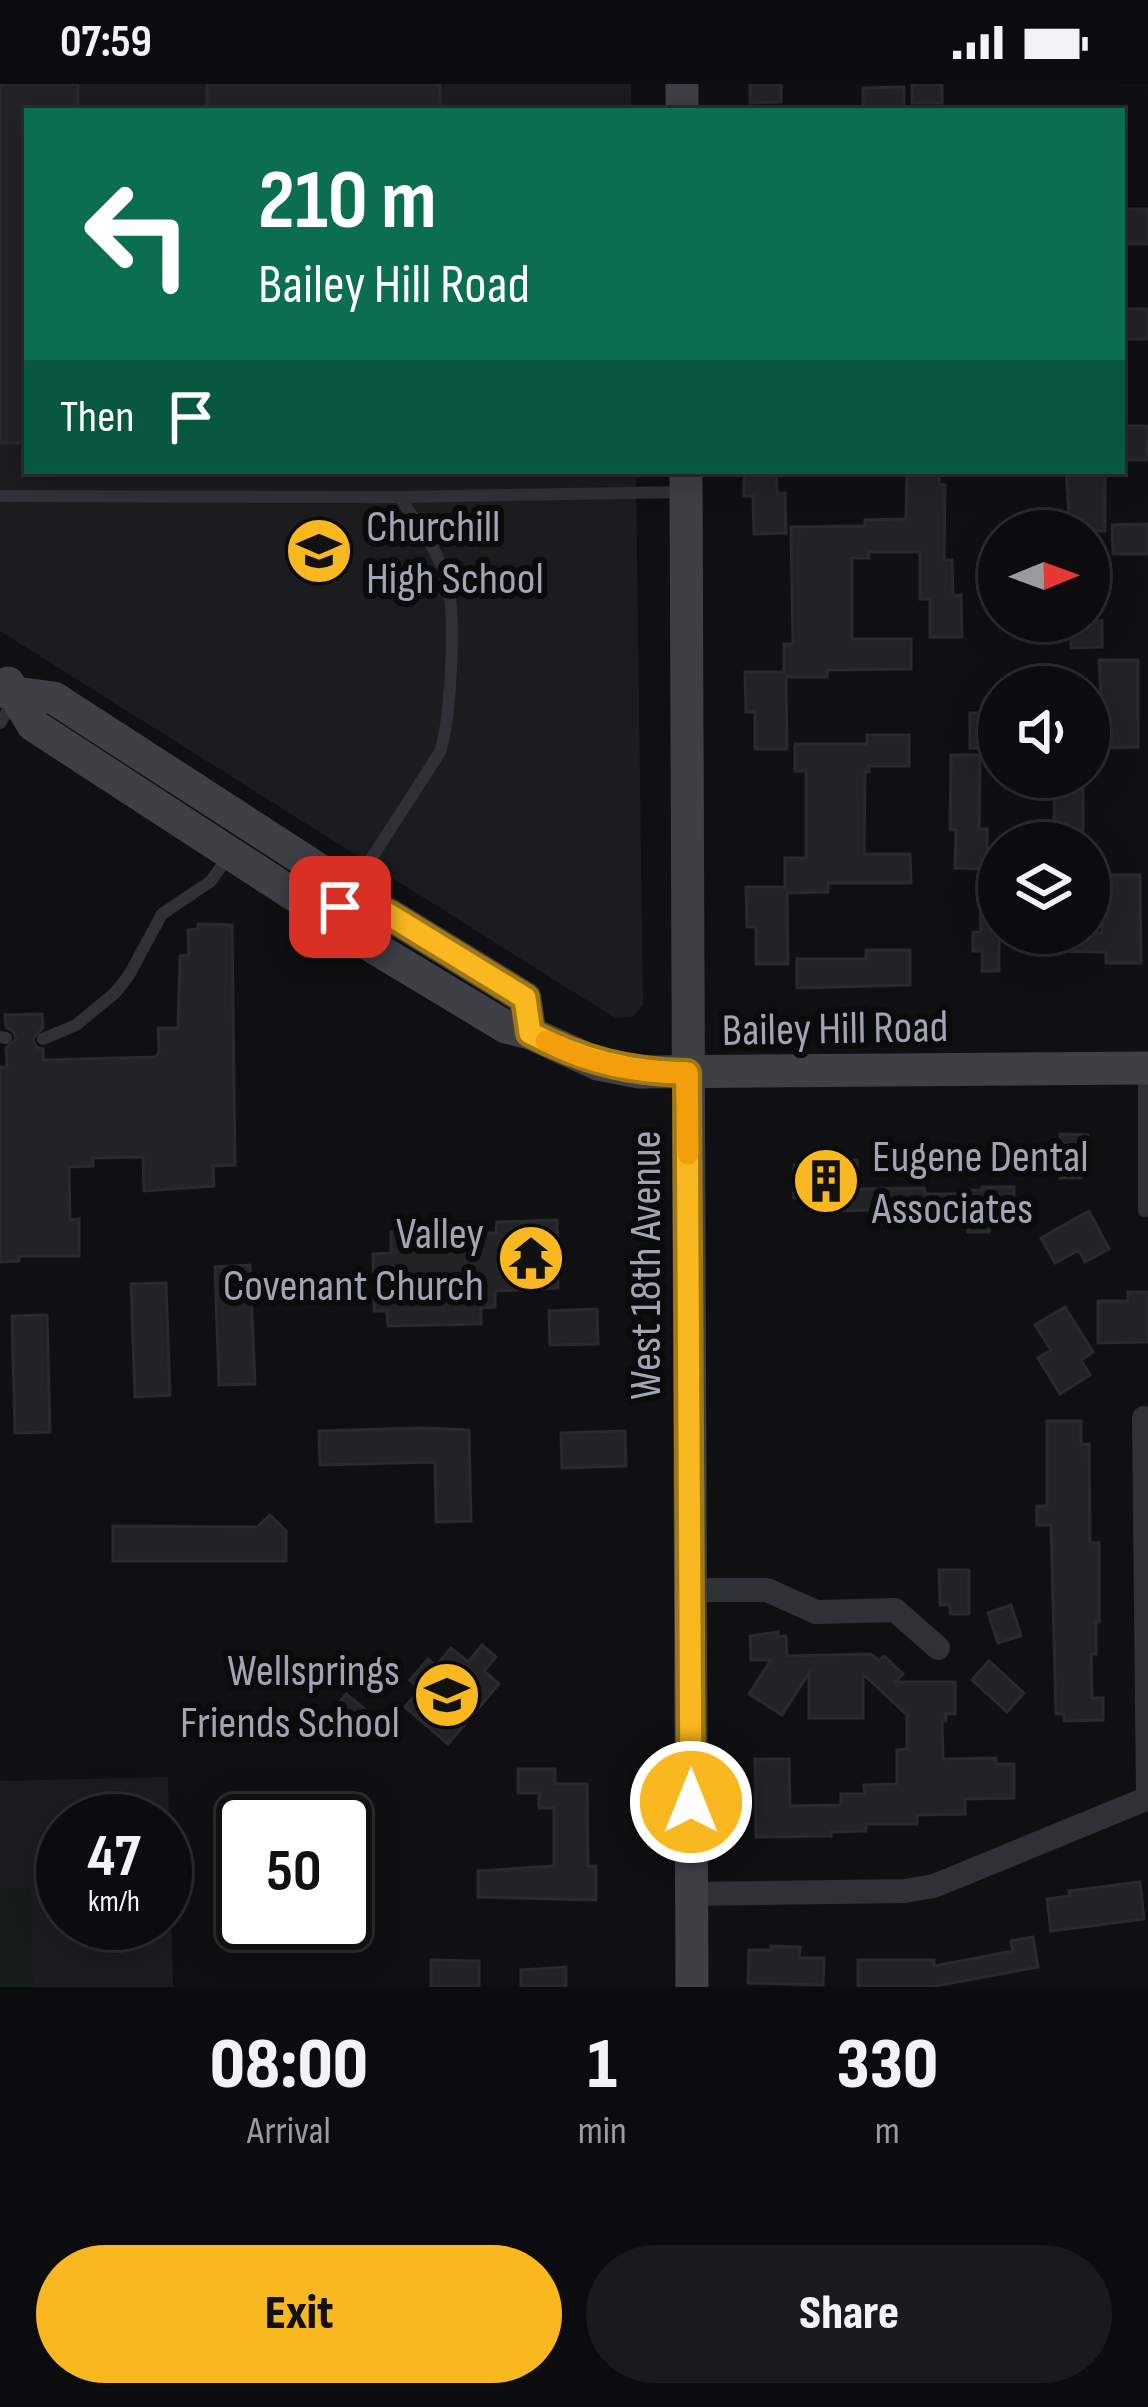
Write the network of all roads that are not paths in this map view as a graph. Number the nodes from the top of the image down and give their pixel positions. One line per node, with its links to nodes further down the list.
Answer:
1 (686, 481): 3 (lane); 9 (main road, West 18th Avenue)
2 (0, 496): 3 (lane)
3 (400, 497): 6 (lane)
4 (4, 695): 5 (main road, Bailey Hill Road); 6 (main road, Bailey Hill Road)
5 (230, 853): 6 (main road, Bailey Hill Road); 7 (lane)
6 (340, 907): 9 (main road, Bailey Hill Road)
7 (43, 1039)
8 (1146, 1068): 9 (main road, Bailey Hill Road); 10 (lane)
9 (687, 1073): 12 (main road, West 18th Avenue)
10 (1144, 1211)
11 (1144, 1418): 14 (street)
12 (690, 1590): 13 (street); 15 (main road, West 18th Avenue)
13 (938, 1648)
14 (1148, 1798): 15 (street)
15 (692, 1894): 16 (main road, West 18th Avenue)
16 (692, 1987)

